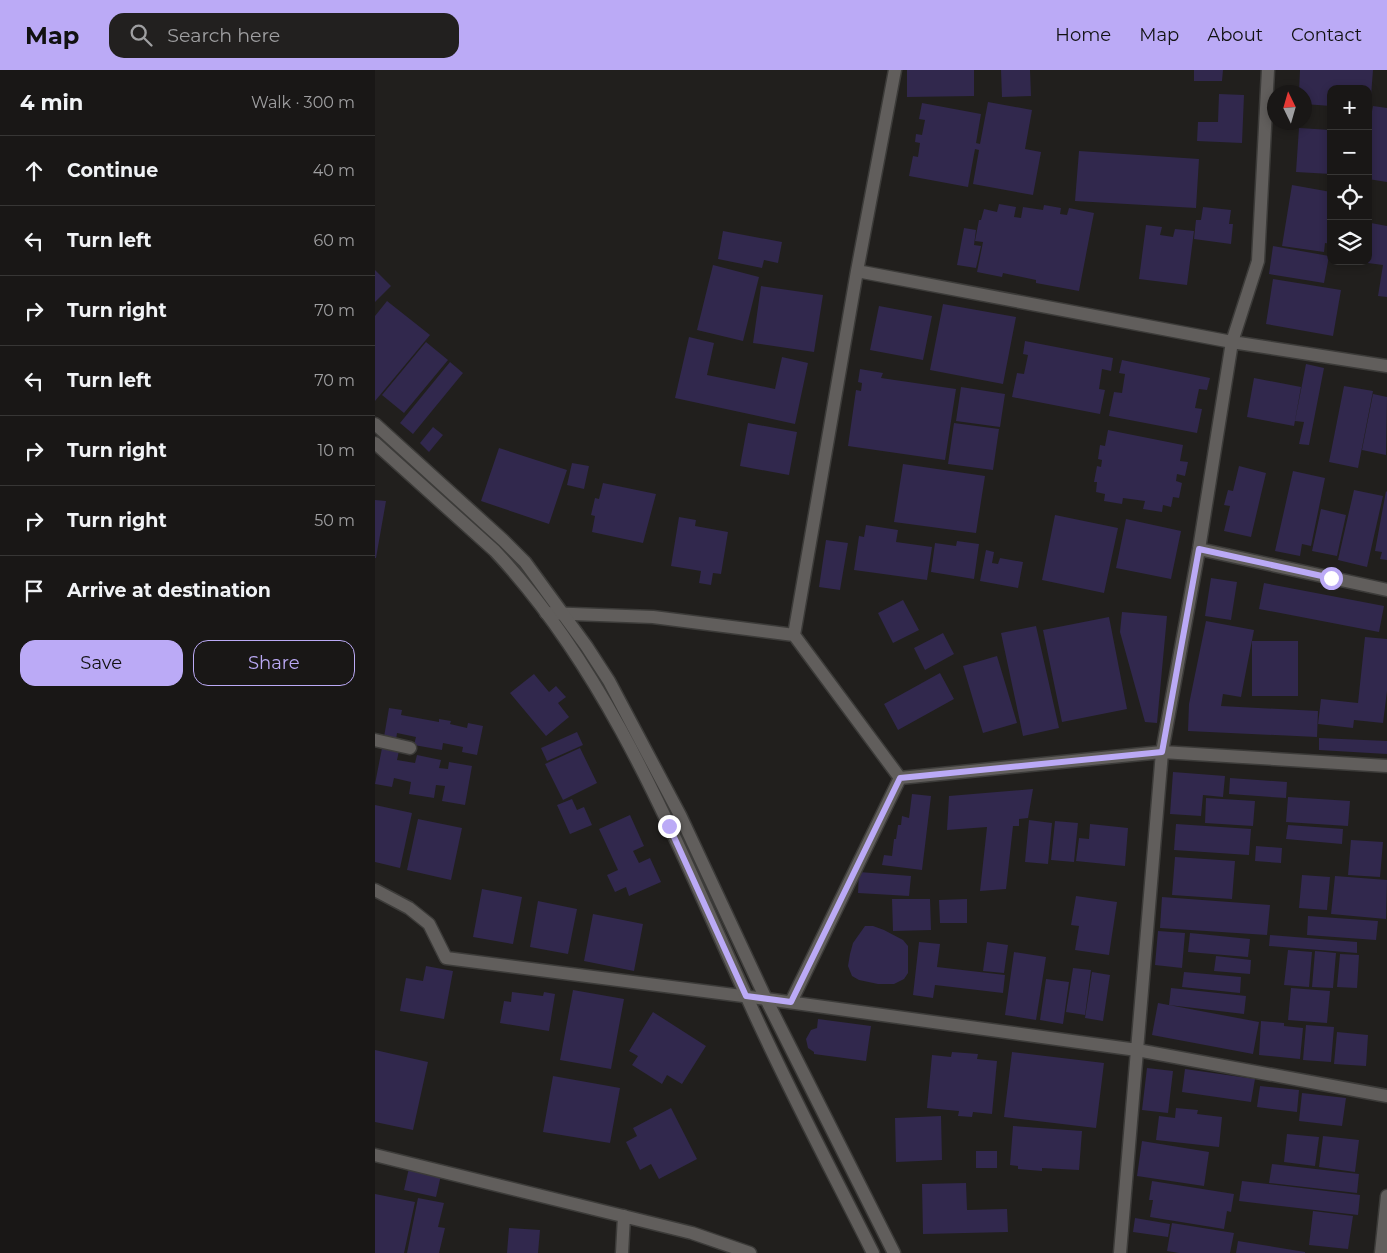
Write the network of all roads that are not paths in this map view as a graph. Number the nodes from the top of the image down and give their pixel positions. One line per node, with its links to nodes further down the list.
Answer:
1 (895, 70): 3 (street)
2 (1268, 70): 4 (street)
3 (857, 271): 4 (street); 12 (street)
4 (1232, 342): 5 (street); 8 (street)
5 (1387, 366)
6 (375, 424): 11 (street)
7 (375, 443): 10 (street)
8 (1199, 549): 9 (street); 15 (street)
9 (1387, 590)
10 (546, 612): 11 (street); 19 (street)
11 (563, 612): 12 (street); 20 (street)
12 (794, 635): 17 (street)
13 (375, 740): 14 (street)
14 (410, 748)
15 (1162, 752): 16 (street); 17 (street); 22 (street)
16 (1387, 766)
17 (900, 778): 21 (street)
18 (375, 890): 19 (street)
19 (746, 996): 20 (street); 29 (street)
20 (766, 999): 21 (street); 30 (street)
21 (791, 1002): 22 (street)
22 (1137, 1050): 23 (street); 31 (street)
23 (1387, 1096)
24 (375, 1155): 26 (street)
25 (1387, 1196): 32 (street)
26 (624, 1216): 27 (street); 28 (street)
27 (622, 1253)
28 (750, 1253)
29 (873, 1253)
30 (894, 1253)
31 (1120, 1253)
32 (1381, 1253)

